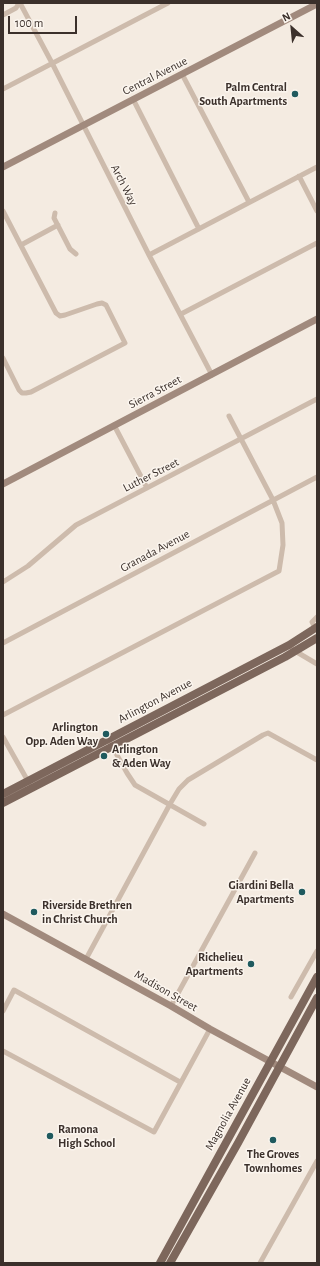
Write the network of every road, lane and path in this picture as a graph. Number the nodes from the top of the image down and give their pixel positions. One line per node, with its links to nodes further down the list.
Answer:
1 (20, 3): 4 (street); 5 (street, Arch Way)
2 (168, 3): 5 (street)
3 (317, 4): 6 (main road, Central Avenue)
4 (3, 15)
5 (52, 63): 7 (street); 9 (street, Arch Way)
6 (182, 74): 8 (main road, Central Avenue); 13 (street)
7 (3, 89)
8 (133, 99): 9 (main road, Central Avenue); 18 (street)
9 (83, 126): 10 (main road, Central Avenue); 22 (street, Arch Way)
10 (3, 167)
11 (317, 167): 12 (street)
12 (300, 176): 13 (street); 15 (street)
13 (249, 202): 18 (street)
14 (3, 211): 20 (street)
15 (317, 211)
16 (55, 213): 17 (street)
17 (58, 226): 20 (street); 21 (street)
18 (199, 229): 22 (street)
19 (317, 243): 23 (street)
20 (20, 245): 25 (street)
21 (76, 254)
22 (149, 255): 23 (street, Arch Way)
23 (181, 314): 26 (street, Arch Way)
24 (317, 319): 26 (main road, Sierra Street)
25 (3, 358)
26 (212, 375): 29 (main road, Sierra Street)
27 (317, 399): 30 (street, Luther Street)
28 (229, 416): 30 (street)
29 (114, 425): 32 (main road, Sierra Street); 33 (street)
30 (242, 439): 33 (street, Luther Street); 34 (street)
31 (317, 477): 34 (street, Granada Avenue)
32 (3, 484)
33 (147, 488): 35 (street, Luther Street)
34 (273, 500): 39 (street, Granada Avenue); 43 (street)
35 (3, 582)
36 (317, 617): 37 (street)
37 (316, 628): 40 (main road, Arlington Avenue)
38 (317, 638): 41 (main road, Arlington Avenue)
39 (3, 643)
40 (289, 645): 41 (street); 45 (main road, Arlington Avenue)
41 (295, 651): 42 (street); 45 (main road, Arlington Avenue)
42 (317, 664)
43 (3, 715)
44 (3, 737): 47 (street)
45 (110, 743): 47 (main road, Arlington Avenue); 48 (main road, Arlington Avenue); 51 (street)
46 (317, 760): 51 (street)
47 (28, 781): 48 (street); 49 (main road, Arlington Avenue)
48 (32, 789): 50 (main road, Arlington Avenue)
49 (3, 794)
50 (3, 803)
51 (170, 804): 52 (street); 56 (street)
52 (204, 824)
53 (255, 853): 61 (street)
54 (3, 914): 56 (main road, Madison Street)
55 (317, 951): 57 (street)
56 (86, 959): 61 (main road, Madison Street)
57 (315, 961): 59 (street)
58 (317, 977): 65 (main road, Magnolia Avenue)
59 (291, 997)
60 (317, 998): 66 (main road, Magnolia Avenue)
61 (171, 1006): 63 (main road, Madison Street)
62 (3, 1011): 67 (street)
63 (210, 1030): 65 (main road, Madison Street); 67 (street)
64 (3, 1051): 67 (street)
65 (271, 1062): 66 (main road, Madison Street); 70 (main road, Magnolia Avenue)
66 (279, 1066): 68 (main road, Madison Street); 71 (main road, Magnolia Avenue)
67 (180, 1082)
68 (317, 1087)
69 (317, 1161): 72 (street)
70 (160, 1262)
71 (170, 1263)
72 (260, 1263)

